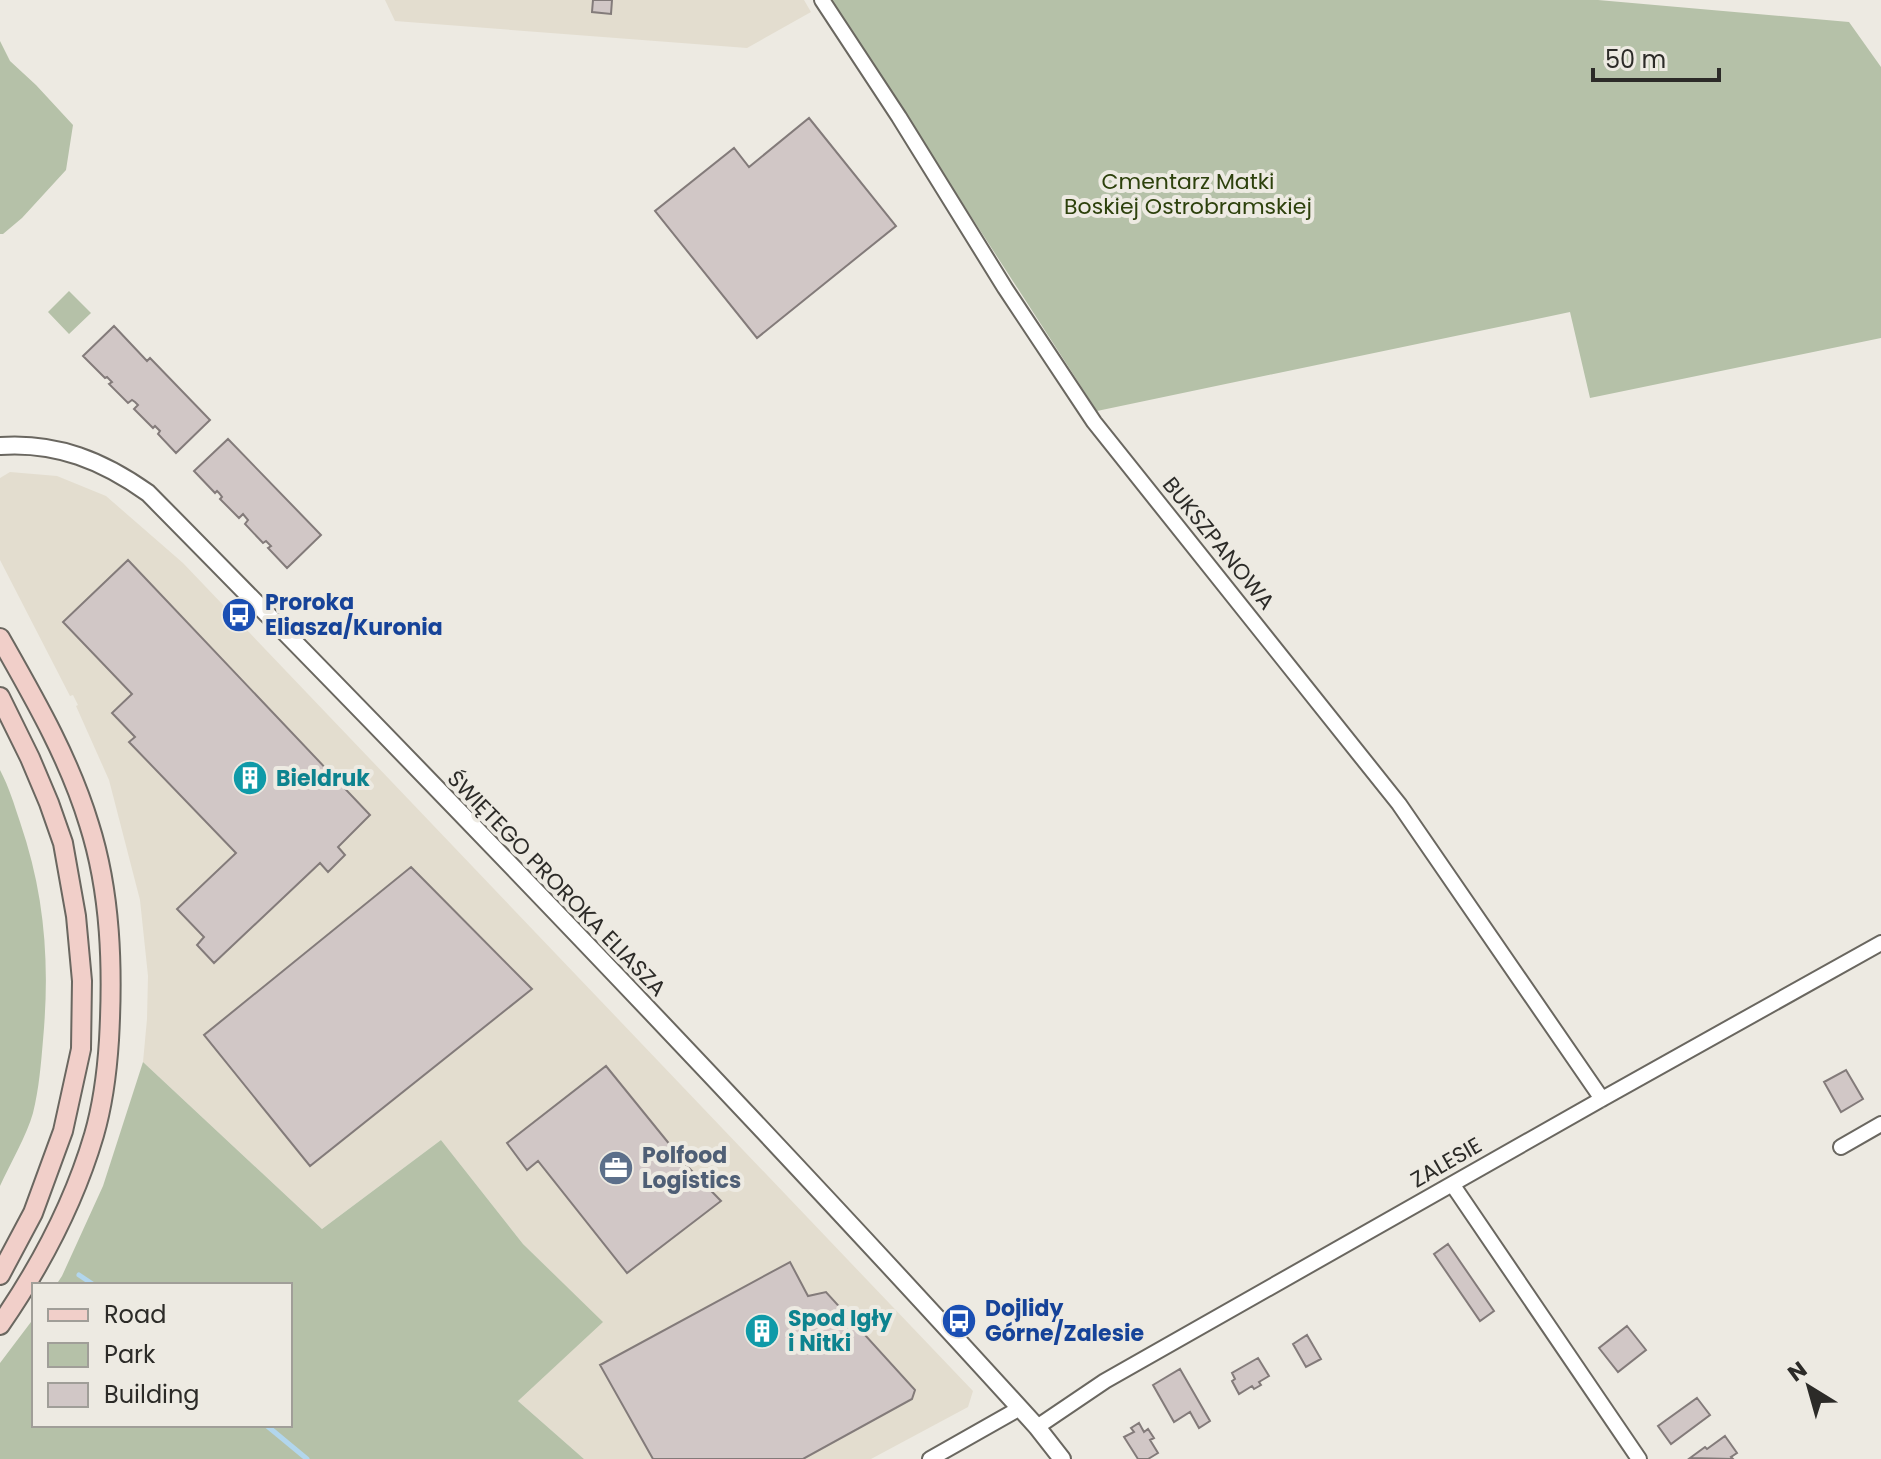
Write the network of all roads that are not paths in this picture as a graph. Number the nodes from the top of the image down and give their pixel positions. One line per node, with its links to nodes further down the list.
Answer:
1 (822, 0): 6 (street, BUKSZPANOWA)
2 (0, 446): 12 (street, ŚWIĘTEGO PROROKA ELIASZA)
3 (0, 638): 11 (main road)
4 (0, 697): 10 (main road)
5 (1881, 943): 6 (street, ZALESIE)
6 (1602, 1099): 9 (street, ZALESIE)
7 (1881, 1124): 8 (street)
8 (1841, 1147)
9 (1452, 1184): 13 (street, ZALESIE); 16 (street)
10 (0, 1275)
11 (0, 1325)
12 (1020, 1408): 13 (street, ŚWIĘTEGO PROROKA ELIASZA); 14 (street)
13 (1037, 1427): 15 (street, ŚWIĘTEGO PROROKA ELIASZA)
14 (930, 1459)
15 (1062, 1459)
16 (1639, 1459)

